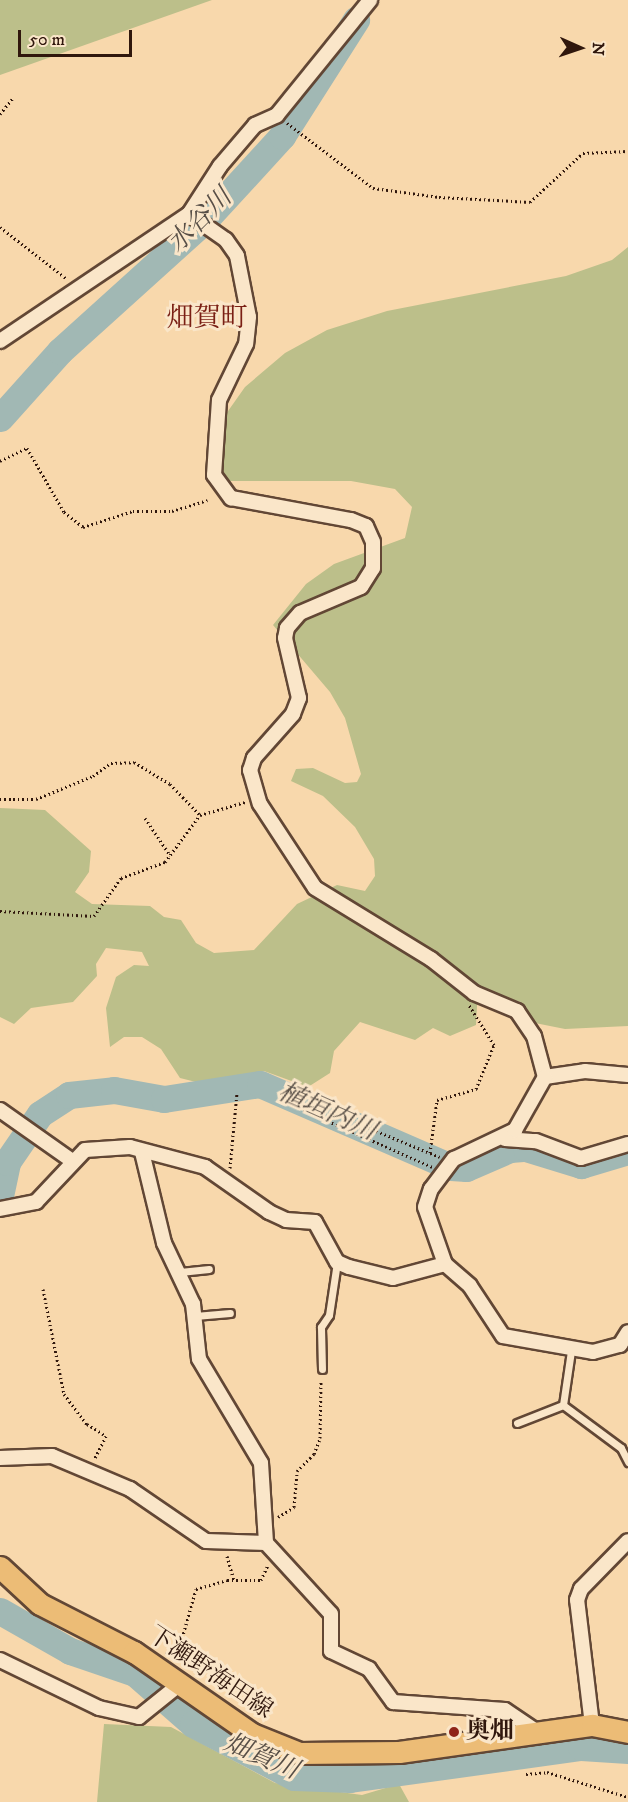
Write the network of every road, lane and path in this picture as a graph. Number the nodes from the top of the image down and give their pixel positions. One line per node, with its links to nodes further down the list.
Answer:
1 (370, 0): 4 (street)
2 (14, 97): 3 (path)
3 (0, 114)
4 (277, 115): 5 (path); 6 (street)
5 (628, 151)
6 (189, 214): 8 (street); 12 (street)
7 (0, 227): 8 (path)
8 (78, 289): 9 (street)
9 (0, 341)
10 (0, 461): 11 (path)
11 (207, 500)
12 (258, 798): 14 (path); 18 (street)
13 (0, 799): 14 (path)
14 (200, 815): 16 (path)
15 (146, 818): 16 (path)
16 (170, 855): 17 (path)
17 (0, 911)
18 (467, 989): 20 (street); 28 (path)
19 (628, 1075): 20 (street)
20 (545, 1077): 25 (street)
21 (237, 1092): 32 (path)
22 (0, 1110): 30 (street)
23 (303, 1110): 31 (path)
24 (347, 1119): 28 (path)
25 (505, 1139): 26 (street); 29 (street)
26 (628, 1144)
27 (142, 1152): 30 (street); 32 (street); 37 (street)
28 (430, 1153): 29 (path)
29 (454, 1159): 31 (street)
30 (71, 1160): 33 (street)
31 (441, 1174): 35 (street)
32 (228, 1182): 34 (street)
33 (0, 1209)
34 (337, 1262): 35 (street); 43 (lane)
35 (444, 1264): 42 (street)
36 (209, 1269): 37 (lane)
37 (180, 1272): 40 (street)
38 (43, 1289): 48 (path)
39 (231, 1313): 40 (lane)
40 (195, 1316): 49 (street)
41 (628, 1332): 42 (street)
42 (571, 1351): 44 (lane)
43 (322, 1369): 49 (path)
44 (563, 1405): 45 (lane); 47 (lane)
45 (517, 1423)
46 (0, 1458): 48 (street)
47 (628, 1462)
48 (87, 1470): 52 (street)
49 (267, 1520): 51 (street)
50 (628, 1541): 59 (street)
51 (266, 1543): 52 (street); 53 (street)
52 (226, 1545): 55 (path)
53 (277, 1555): 55 (path); 60 (street)
54 (0, 1567): 57 (main road, 下瀬野海田線)
55 (234, 1580): 57 (path)
56 (0, 1660): 58 (street)
57 (151, 1664): 58 (main road, 下瀬野海田線)
58 (180, 1684): 60 (main road, 下瀬野海田線)
59 (592, 1725): 60 (main road, 下瀬野海田線); 61 (main road, 下瀬野海田線)
60 (536, 1731)
61 (628, 1732)
62 (526, 1774): 63 (path)
63 (628, 1797)

